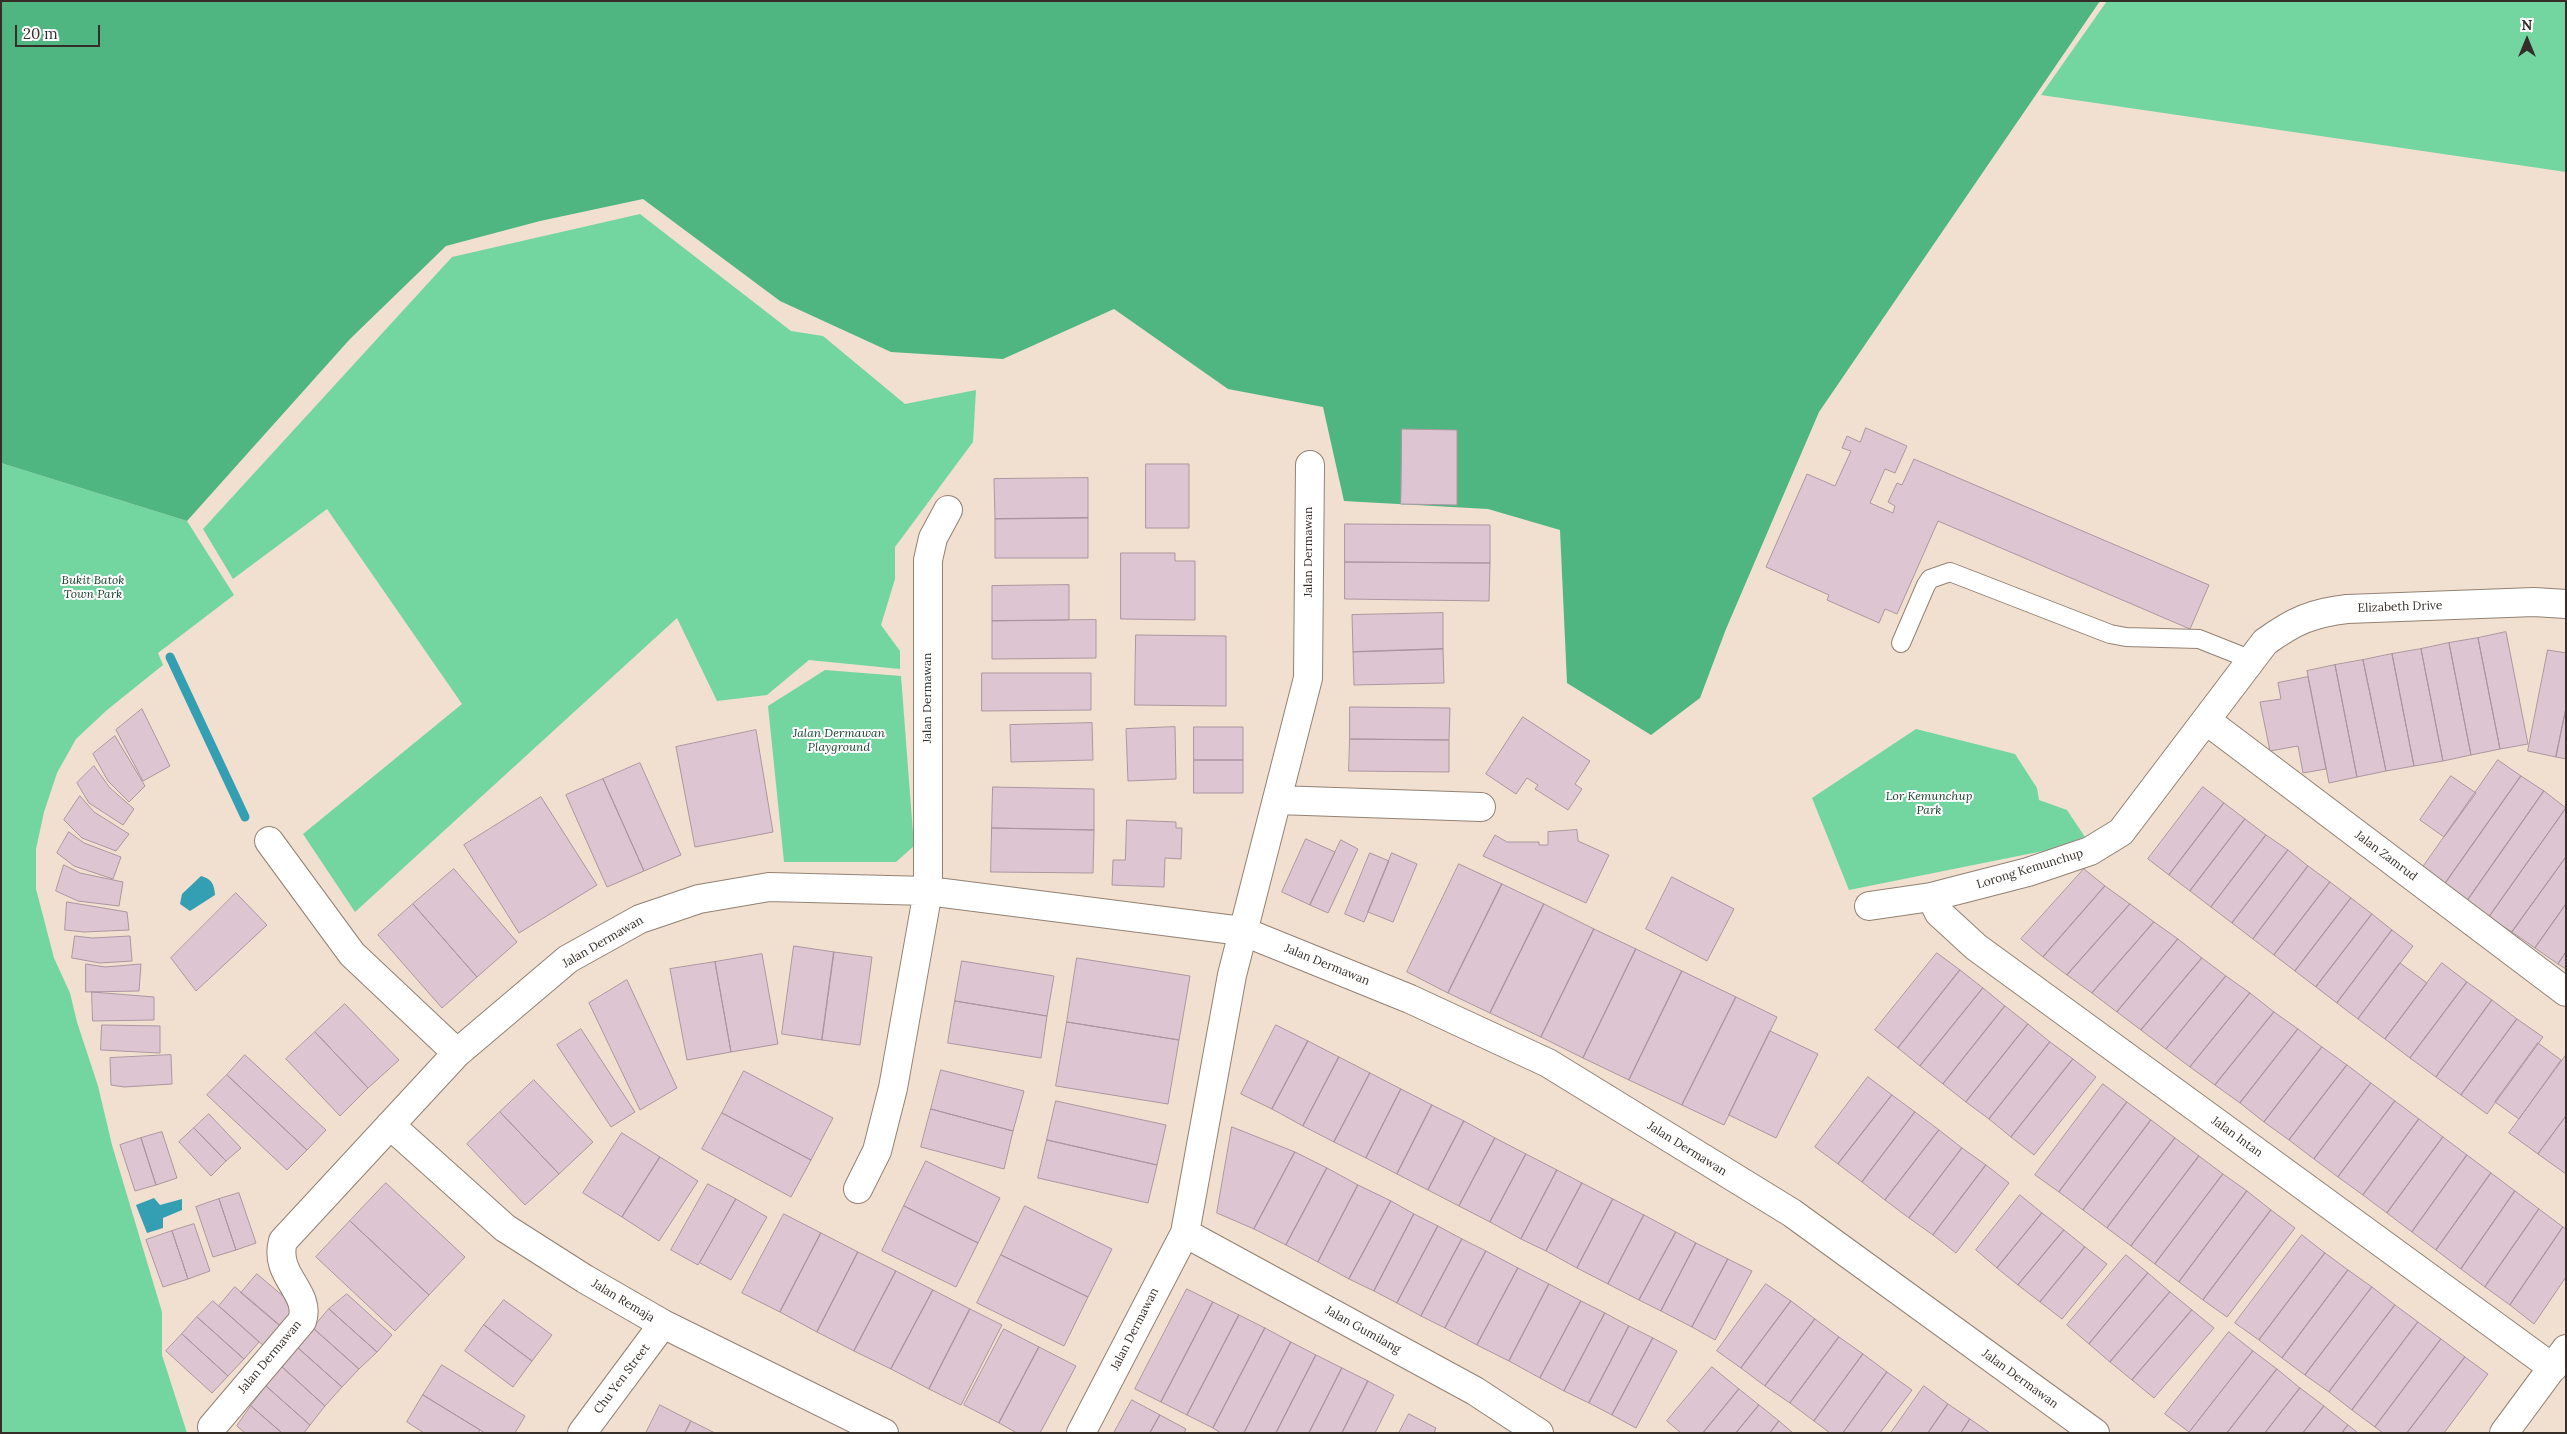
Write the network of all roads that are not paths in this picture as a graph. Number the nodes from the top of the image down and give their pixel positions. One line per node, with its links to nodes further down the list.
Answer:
1 (1310, 465): 7 (street, Jalan Dermawan)
2 (948, 510): 10 (street, Jalan Dermawan)
3 (2566, 604): 5 (street, Elizabeth Drive)
4 (1901, 643): 5 (lane)
5 (2252, 660): 6 (street, Lorong Kemunchup)
6 (2206, 721): 11 (street, Lorong Kemunchup); 14 (street, Jalan Zamrud)
7 (1277, 800): 8 (street); 13 (street, Jalan Dermawan)
8 (1481, 807)
9 (270, 841): 15 (street)
10 (928, 891): 13 (street, Jalan Dermawan); 15 (street, Jalan Dermawan); 17 (street, Jalan Dermawan)
11 (1931, 897): 12 (street, Lorong Kemunchup); 20 (street, Jalan Intan)
12 (1869, 906)
13 (1242, 931): 18 (street, Jalan Dermawan); 26 (street, Jalan Dermawan)
14 (2566, 992)
15 (457, 1053): 16 (street, Jalan Dermawan)
16 (390, 1125): 19 (street, Jalan Remaja); 21 (street, Jalan Dermawan)
17 (858, 1189)
18 (1185, 1233): 24 (street, Jalan Dermawan); 25 (street, Jalan Gumilang)
19 (663, 1324): 22 (street, Chu Yen Street); 23 (street, Jalan Remaja)
20 (2559, 1358): 27 (street)
21 (212, 1427)
22 (582, 1433)
23 (884, 1433)
24 (1082, 1433)
25 (1538, 1433)
26 (2095, 1433)
27 (2504, 1433)

